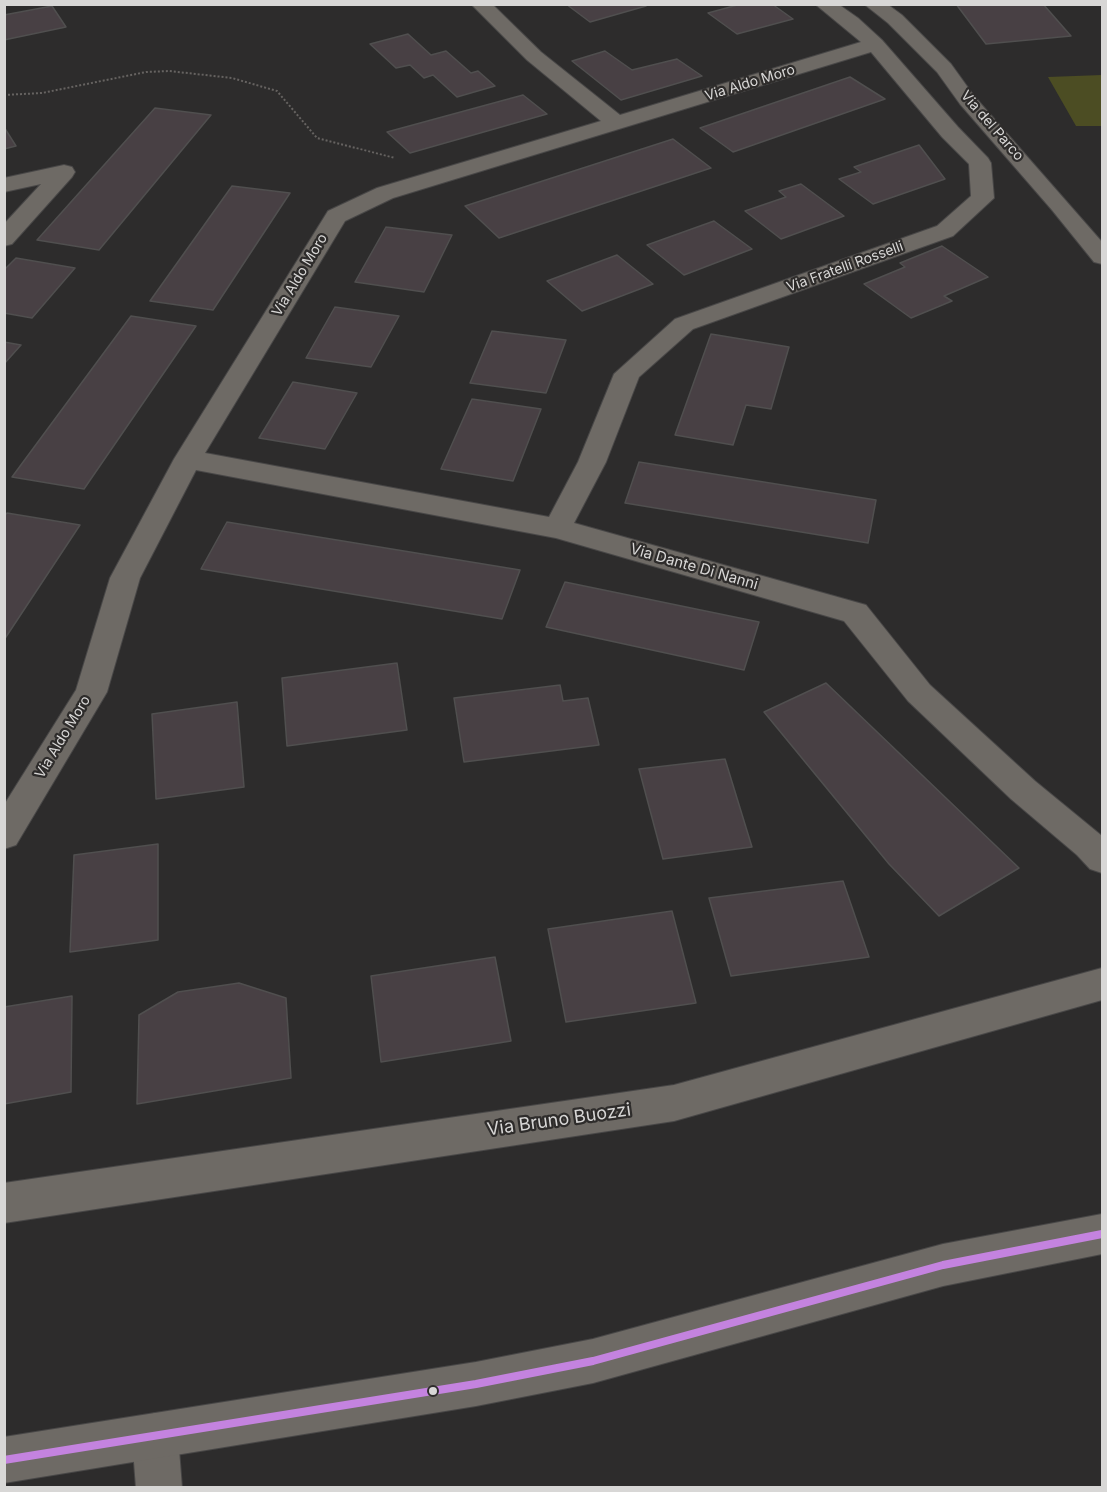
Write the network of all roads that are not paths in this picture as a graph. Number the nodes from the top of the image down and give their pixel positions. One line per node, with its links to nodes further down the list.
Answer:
1 (480, 4): 5 (street)
2 (824, 4): 4 (street, Via Fratelli Rosselli)
3 (873, 4): 8 (street, Via del Parco)
4 (875, 44): 5 (street, Via Aldo Moro); 10 (street, Via Fratelli Rosselli)
5 (617, 123): 9 (street, Via Aldo Moro)
6 (4, 186): 7 (street)
7 (4, 239)
8 (1102, 257)
9 (188, 459): 10 (street, Via Dante Di Nanni); 11 (street, Via Aldo Moro)
10 (557, 528): 12 (street, Via Dante Di Nanni)
11 (4, 835)
12 (1102, 859)
13 (1102, 984): 14 (street, Via Bruno Buozzi)
14 (4, 1203)
15 (1102, 1234): 16 (street)
16 (155, 1436): 17 (street); 18 (street)
17 (4, 1460)
18 (159, 1488)

